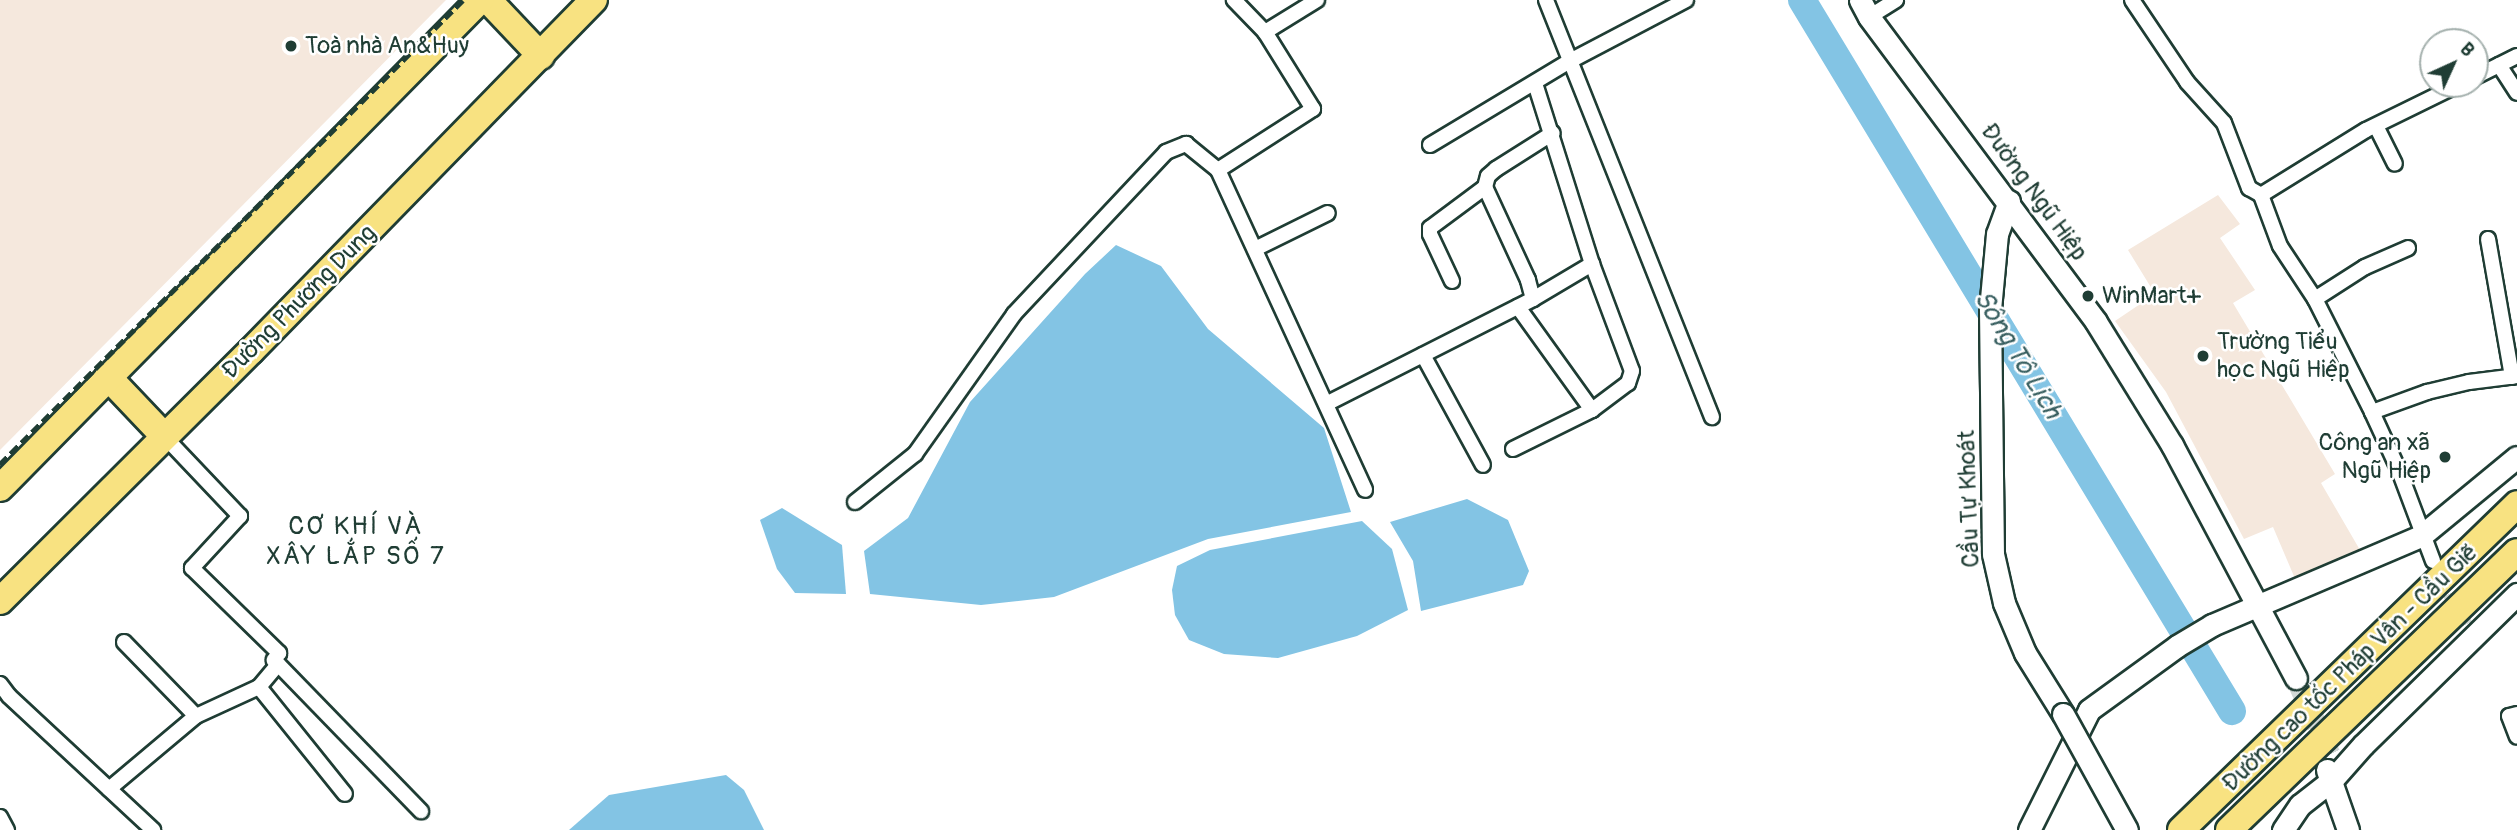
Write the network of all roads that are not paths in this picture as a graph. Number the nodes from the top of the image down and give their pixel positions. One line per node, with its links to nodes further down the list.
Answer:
1 (480, 0): 38 (highway)
2 (488, 0): 12 (highway)
3 (594, 0): 12 (highway, Đường Phương Dung)
4 (1234, 0): 11 (street)
5 (1317, 0): 11 (street)
6 (1546, 0): 14 (street)
7 (1896, 0): 10 (street)
8 (2132, 0): 26 (street)
9 (1677, 2): 14 (street)
10 (1865, 8): 27 (street, Đường Ngũ Hiệp)
11 (1265, 32): 24 (street)
12 (541, 56): 44 (highway, Đường Phương Dung)
13 (2517, 57): 15 (street)
14 (1570, 61): 17 (street); 43 (street)
15 (2499, 65): 16 (street); 18 (street)
16 (2489, 70)
17 (1535, 83): 21 (street); 22 (street)
18 (2517, 93)
19 (2432, 98): 20 (street)
20 (2376, 126): 23 (street); 26 (street)
21 (1553, 133): 25 (street); 32 (street)
22 (1430, 145)
23 (2395, 164)
24 (1218, 170): 31 (street); 50 (street)
25 (1485, 187): 33 (street); 34 (street)
26 (2260, 195): 35 (street)
27 (2009, 201): 57 (street, Đường Ngũ Hiệp); 74 (street, Cầu Tự Khoát, bridge)
28 (1328, 213): 31 (street)
29 (2488, 239): 39 (street)
30 (2408, 248): 35 (street)
31 (1255, 249): 40 (street)
32 (1592, 264): 34 (street); 41 (street)
33 (1452, 281)
34 (1533, 299): 36 (street)
35 (2315, 299): 42 (street)
36 (1518, 307): 37 (street); 41 (street)
37 (1423, 355): 40 (street); 47 (street)
38 (108, 377): 44 (highway); 48 (highway)
39 (2515, 377): 42 (street)
40 (1328, 403): 49 (street)
41 (1592, 410): 45 (street)
42 (2372, 412): 52 (street)
43 (1712, 417)
44 (163, 435): 56 (highway, Đường Phương Dung); 59 (street)
45 (1513, 449)
46 (2517, 457): 52 (street)
47 (1483, 465)
48 (0, 488)
49 (1365, 490)
50 (855, 502)
51 (2517, 504): 75 (highway, Đường cao tốc Pháp Vân - Cầu Giẽ)
52 (2421, 536): 54 (street); 57 (street)
53 (2517, 552): 76 (highway, Đường cao tốc Pháp Vân - Cầu Giẽ)
54 (2433, 561)
55 (2517, 594): 66 (street)
56 (0, 601)
57 (2255, 605): 60 (street, Đường Ngũ Hiệp); 73 (street)
58 (124, 642): 64 (street)
59 (278, 664): 62 (street); 69 (street)
60 (2293, 681)
61 (0, 684): 67 (street)
62 (259, 688): 64 (street); 68 (street)
63 (2517, 714): 65 (street)
64 (196, 716): 67 (street)
65 (2517, 737)
66 (2331, 772): 77 (street); 78 (street)
67 (109, 789): 72 (street)
68 (345, 794)
69 (421, 811)
70 (0, 817): 71 (street)
71 (8, 830)
72 (153, 830)
73 (2029, 830)
74 (2127, 830)
75 (2181, 830)
76 (2229, 830)
77 (2283, 830)
78 (2348, 830)

